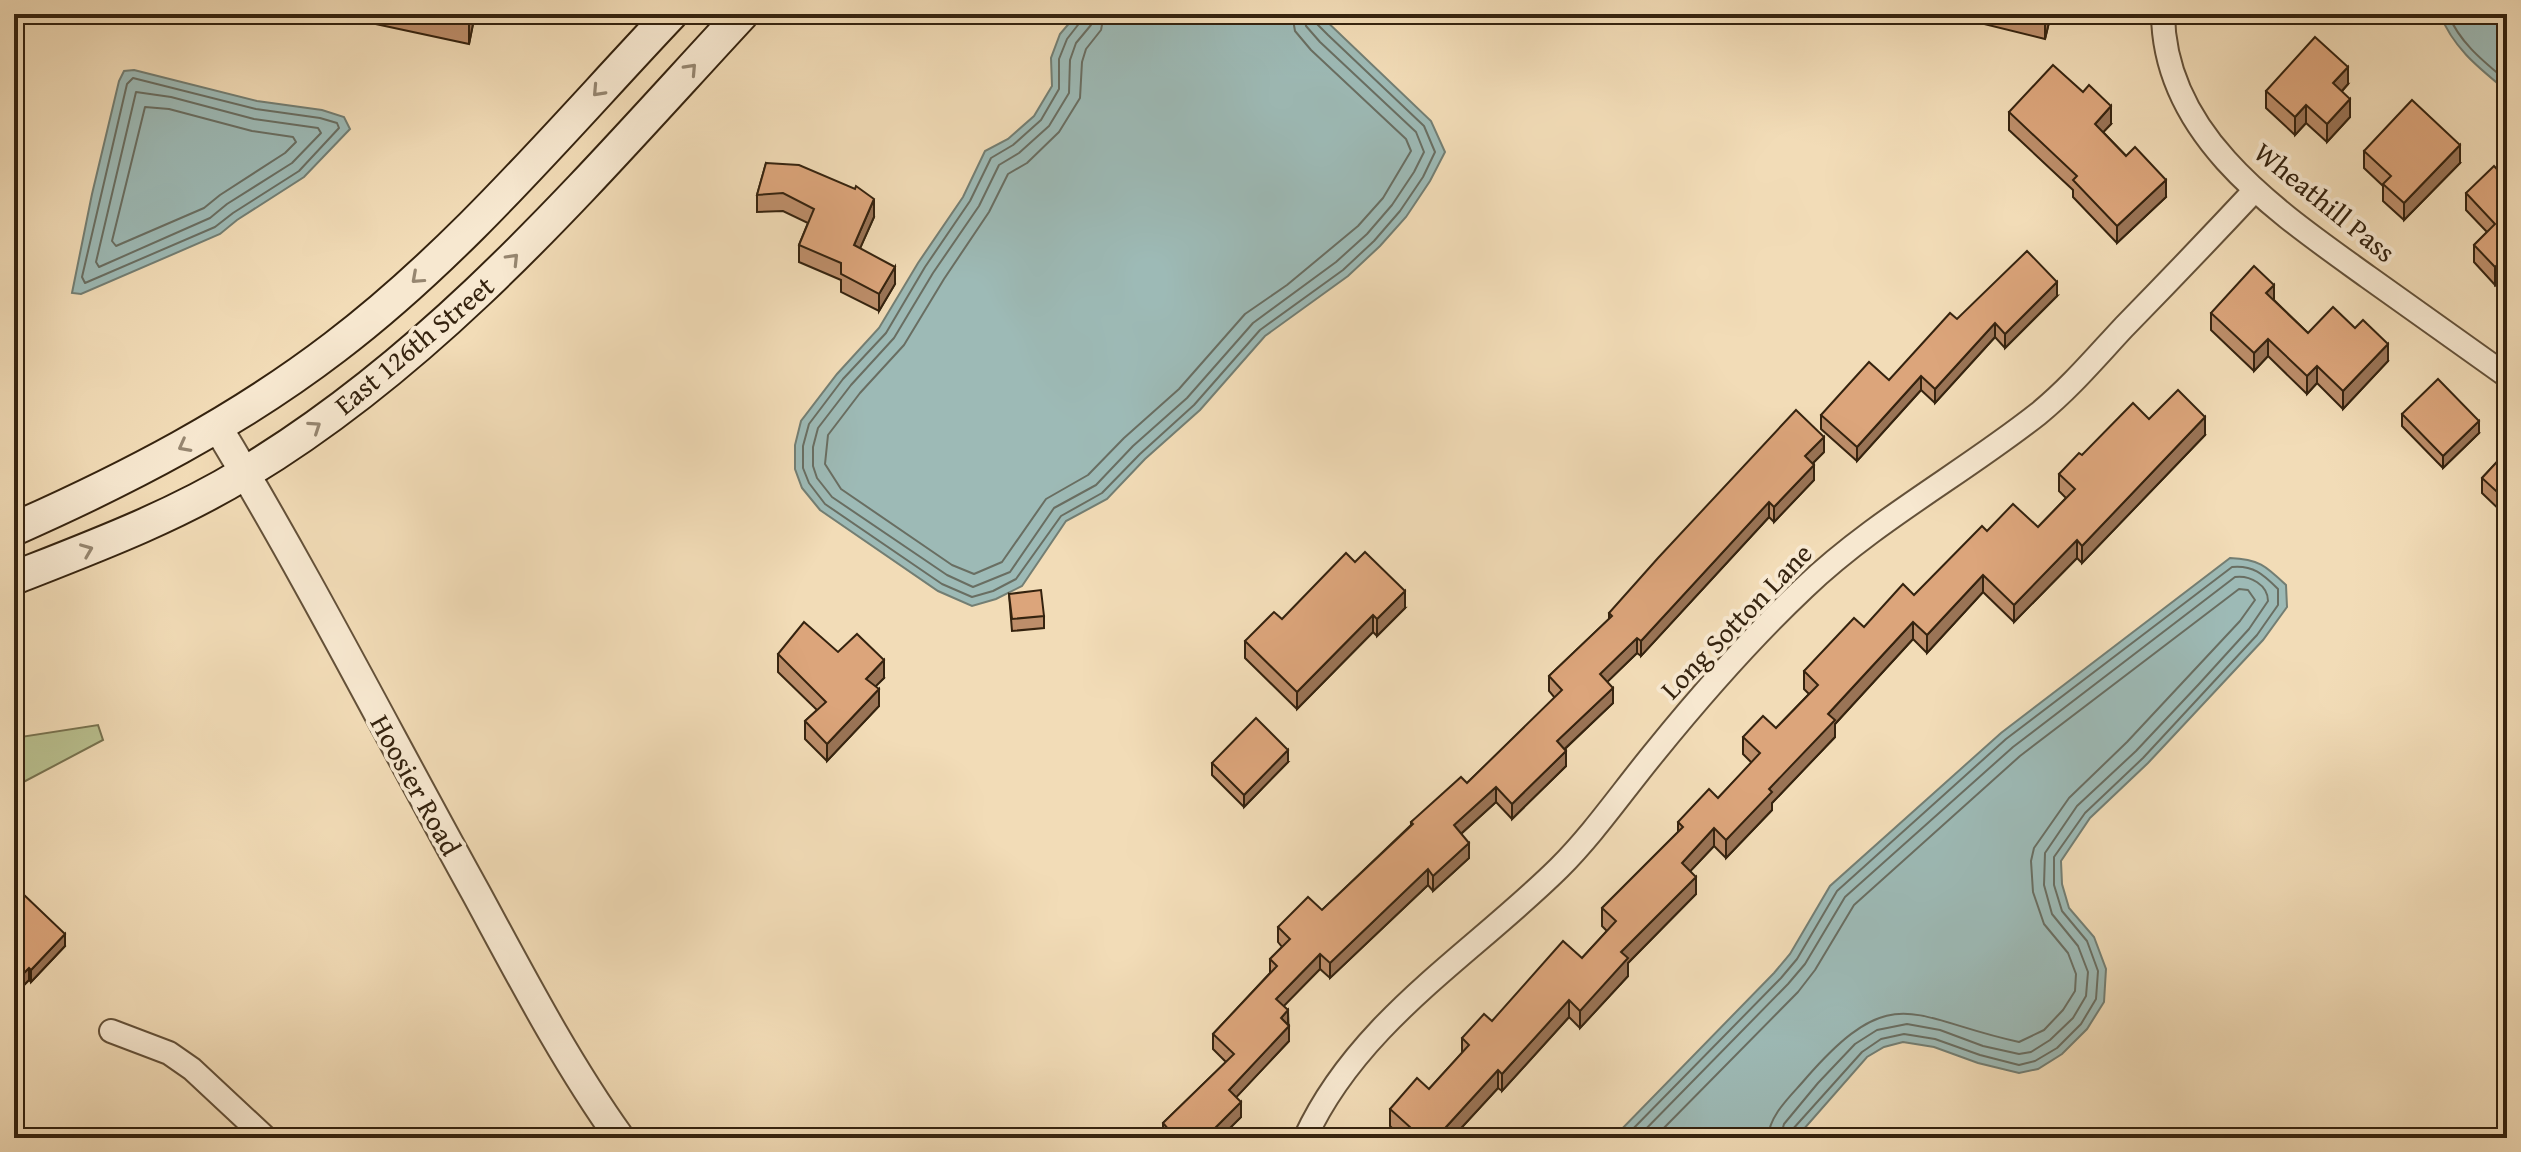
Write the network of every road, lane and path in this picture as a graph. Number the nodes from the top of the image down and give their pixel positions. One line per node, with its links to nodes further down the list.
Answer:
1 (671, 14): 6 (main road, East 126th Street, one-way to 6)
2 (742, 14): 7 (main road, East 126th Street, one-way to 2)
3 (2163, 21): 4 (street, Wheathill Pass)
4 (2255, 190): 5 (street, Wheathill Pass); 13 (street, Long Sotton Lane)
5 (2507, 376)
6 (218, 428): 7 (street, Hoosier Road); 8 (main road, East 126th Street, one-way to 8)
7 (245, 473): 9 (main road, East 126th Street, one-way to 7); 12 (street, Hoosier Road)
8 (14, 529)
9 (14, 578)
10 (111, 1031): 11 (street)
11 (266, 1138)
12 (620, 1138)
13 (1305, 1138)

